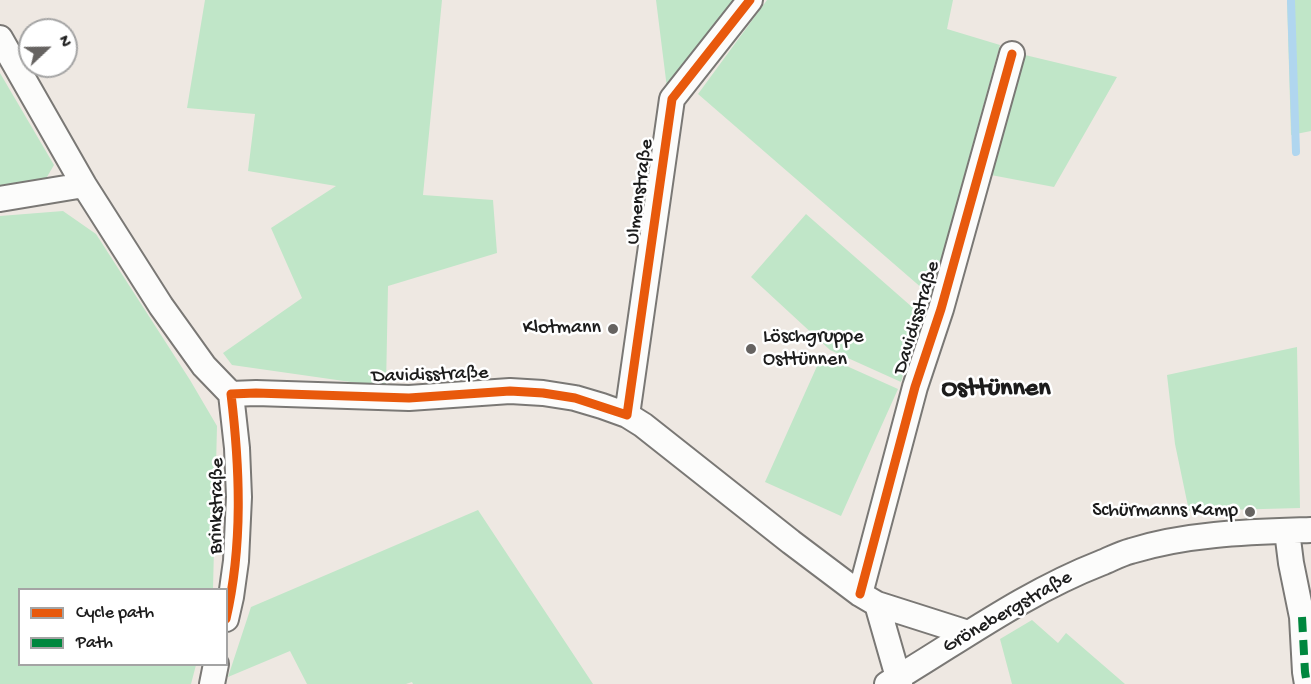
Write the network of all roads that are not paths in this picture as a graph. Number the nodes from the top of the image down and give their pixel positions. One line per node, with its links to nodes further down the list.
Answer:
1 (750, 0): 7 (street, Ulmenstraße)
2 (0, 38): 4 (street)
3 (1012, 54): 10 (street, Davidisstraße)
4 (84, 185): 5 (street); 6 (street)
5 (0, 199)
6 (231, 394): 7 (street, Davidisstraße); 11 (street, Brinkstraße)
7 (627, 415): 10 (street, Davidisstraße)
8 (1311, 530): 9 (street, Grönebergstraße)
9 (1287, 531): 12 (street, Grönebergstraße); 16 (street)
10 (868, 599): 12 (street, Davidisstraße); 14 (street)
11 (228, 610)
12 (968, 633): 14 (street, Grönebergstraße)
13 (216, 666): 15 (street)
14 (896, 682)
15 (212, 684)
16 (1307, 684)

